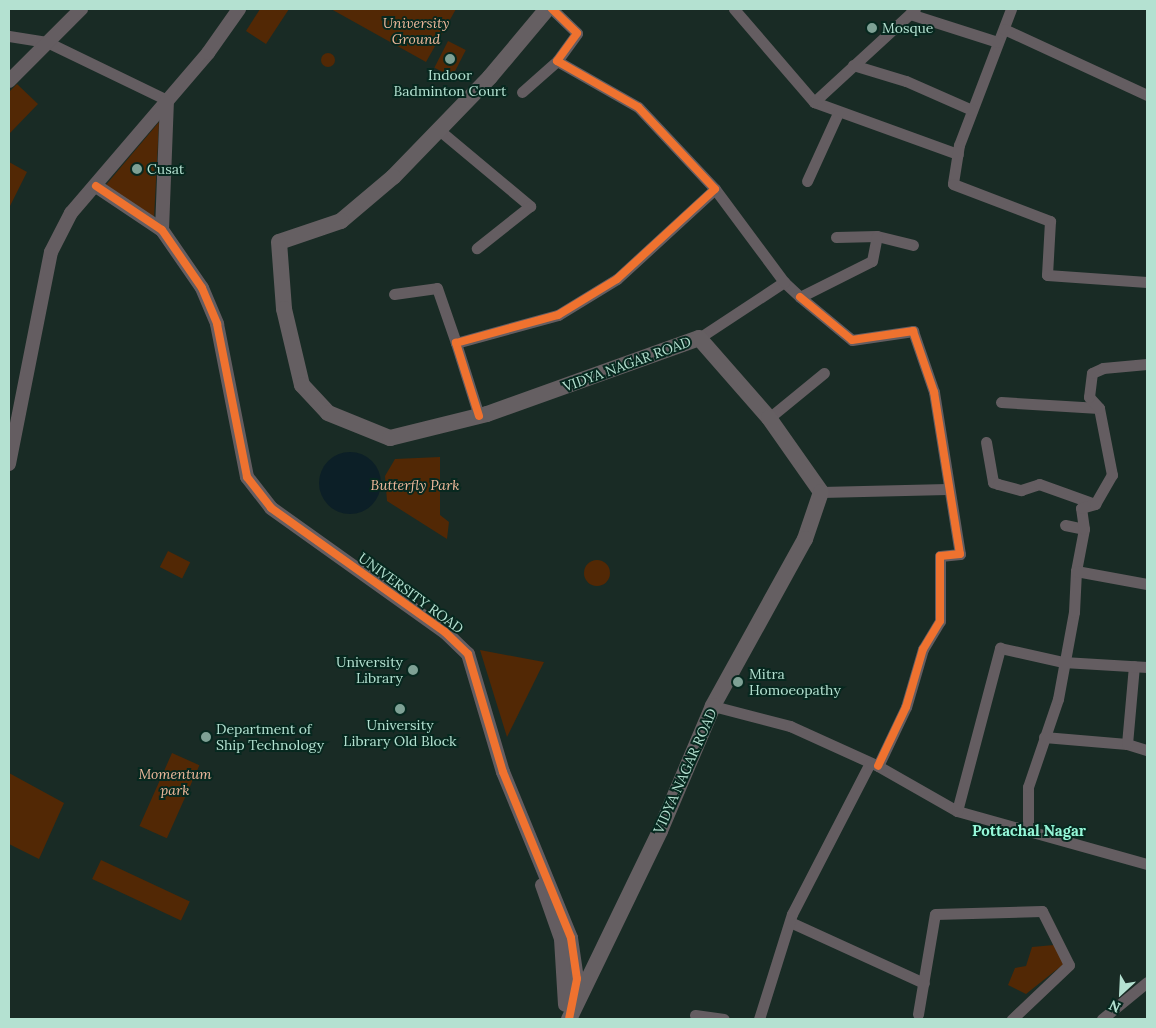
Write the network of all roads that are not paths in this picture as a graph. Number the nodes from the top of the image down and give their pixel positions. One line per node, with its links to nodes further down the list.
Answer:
1 (81, 9): 10 (street)
2 (239, 9): 17 (street)
3 (547, 9): 21 (main road)
4 (552, 9): 12 (street)
5 (734, 9): 18 (street)
6 (1011, 9): 8 (street)
7 (913, 11): 11 (street); 13 (street)
8 (1004, 28): 11 (street); 16 (street)
9 (10, 38): 10 (street)
10 (47, 42): 14 (street); 17 (street)
11 (998, 42): 19 (street)
12 (557, 61): 15 (street); 25 (street)
13 (853, 65): 18 (street); 19 (street)
14 (9, 80)
15 (522, 92)
16 (1147, 95)
17 (167, 100): 24 (street); 26 (street)
18 (814, 102): 20 (street)
19 (972, 110): 22 (street)
20 (838, 112): 22 (street); 23 (street)
21 (438, 130): 30 (street); 41 (main road, VIDYA NAGAR ROAD)
22 (958, 154): 32 (street)
23 (807, 181)
24 (96, 186): 26 (street); 44 (street)
25 (714, 189): 31 (street); 36 (street)
26 (162, 230): 68 (street, UNIVERSITY ROAD)
27 (836, 236): 28 (street)
28 (877, 236): 29 (street); 34 (street)
29 (913, 245)
30 (477, 248)
31 (784, 282): 34 (street); 35 (street)
32 (1147, 282)
33 (394, 294): 36 (street)
34 (800, 297): 45 (street)
35 (699, 338): 41 (main road, VIDYA NAGAR ROAD); 42 (main road, VIDYA NAGAR ROAD)
36 (456, 343): 41 (street)
37 (1147, 364): 40 (street)
38 (824, 374): 42 (street)
39 (1000, 402): 40 (street)
40 (1100, 408): 47 (street)
41 (479, 416)
42 (769, 418): 46 (main road, VIDYA NAGAR ROAD)
43 (986, 442): 47 (street)
44 (9, 464)
45 (947, 489): 46 (street); 59 (street)
46 (821, 492): 55 (main road, VIDYA NAGAR ROAD)
47 (1096, 504): 49 (street)
48 (1065, 525): 49 (street)
49 (1084, 529): 50 (street)
50 (1076, 571): 51 (street); 52 (street)
51 (1147, 584)
52 (1063, 662): 53 (street); 56 (street); 60 (street)
53 (1134, 666): 54 (street); 57 (street)
54 (1147, 667)
55 (713, 706): 59 (street); 68 (main road, VIDYA NAGAR ROAD)
56 (1044, 737): 57 (street); 61 (street)
57 (1127, 744): 58 (street)
58 (1147, 750)
59 (874, 764): 60 (street); 63 (street)
60 (958, 811): 61 (street)
61 (1028, 828): 62 (street)
62 (1147, 864)
63 (790, 922): 65 (street); 70 (street)
64 (1147, 982): 72 (street)
65 (924, 983): 66 (street); 71 (street)
66 (918, 1014)
67 (695, 1016): 69 (street)
68 (569, 1019)
69 (724, 1019)
70 (760, 1019)
71 (1012, 1019)
72 (1102, 1019)

